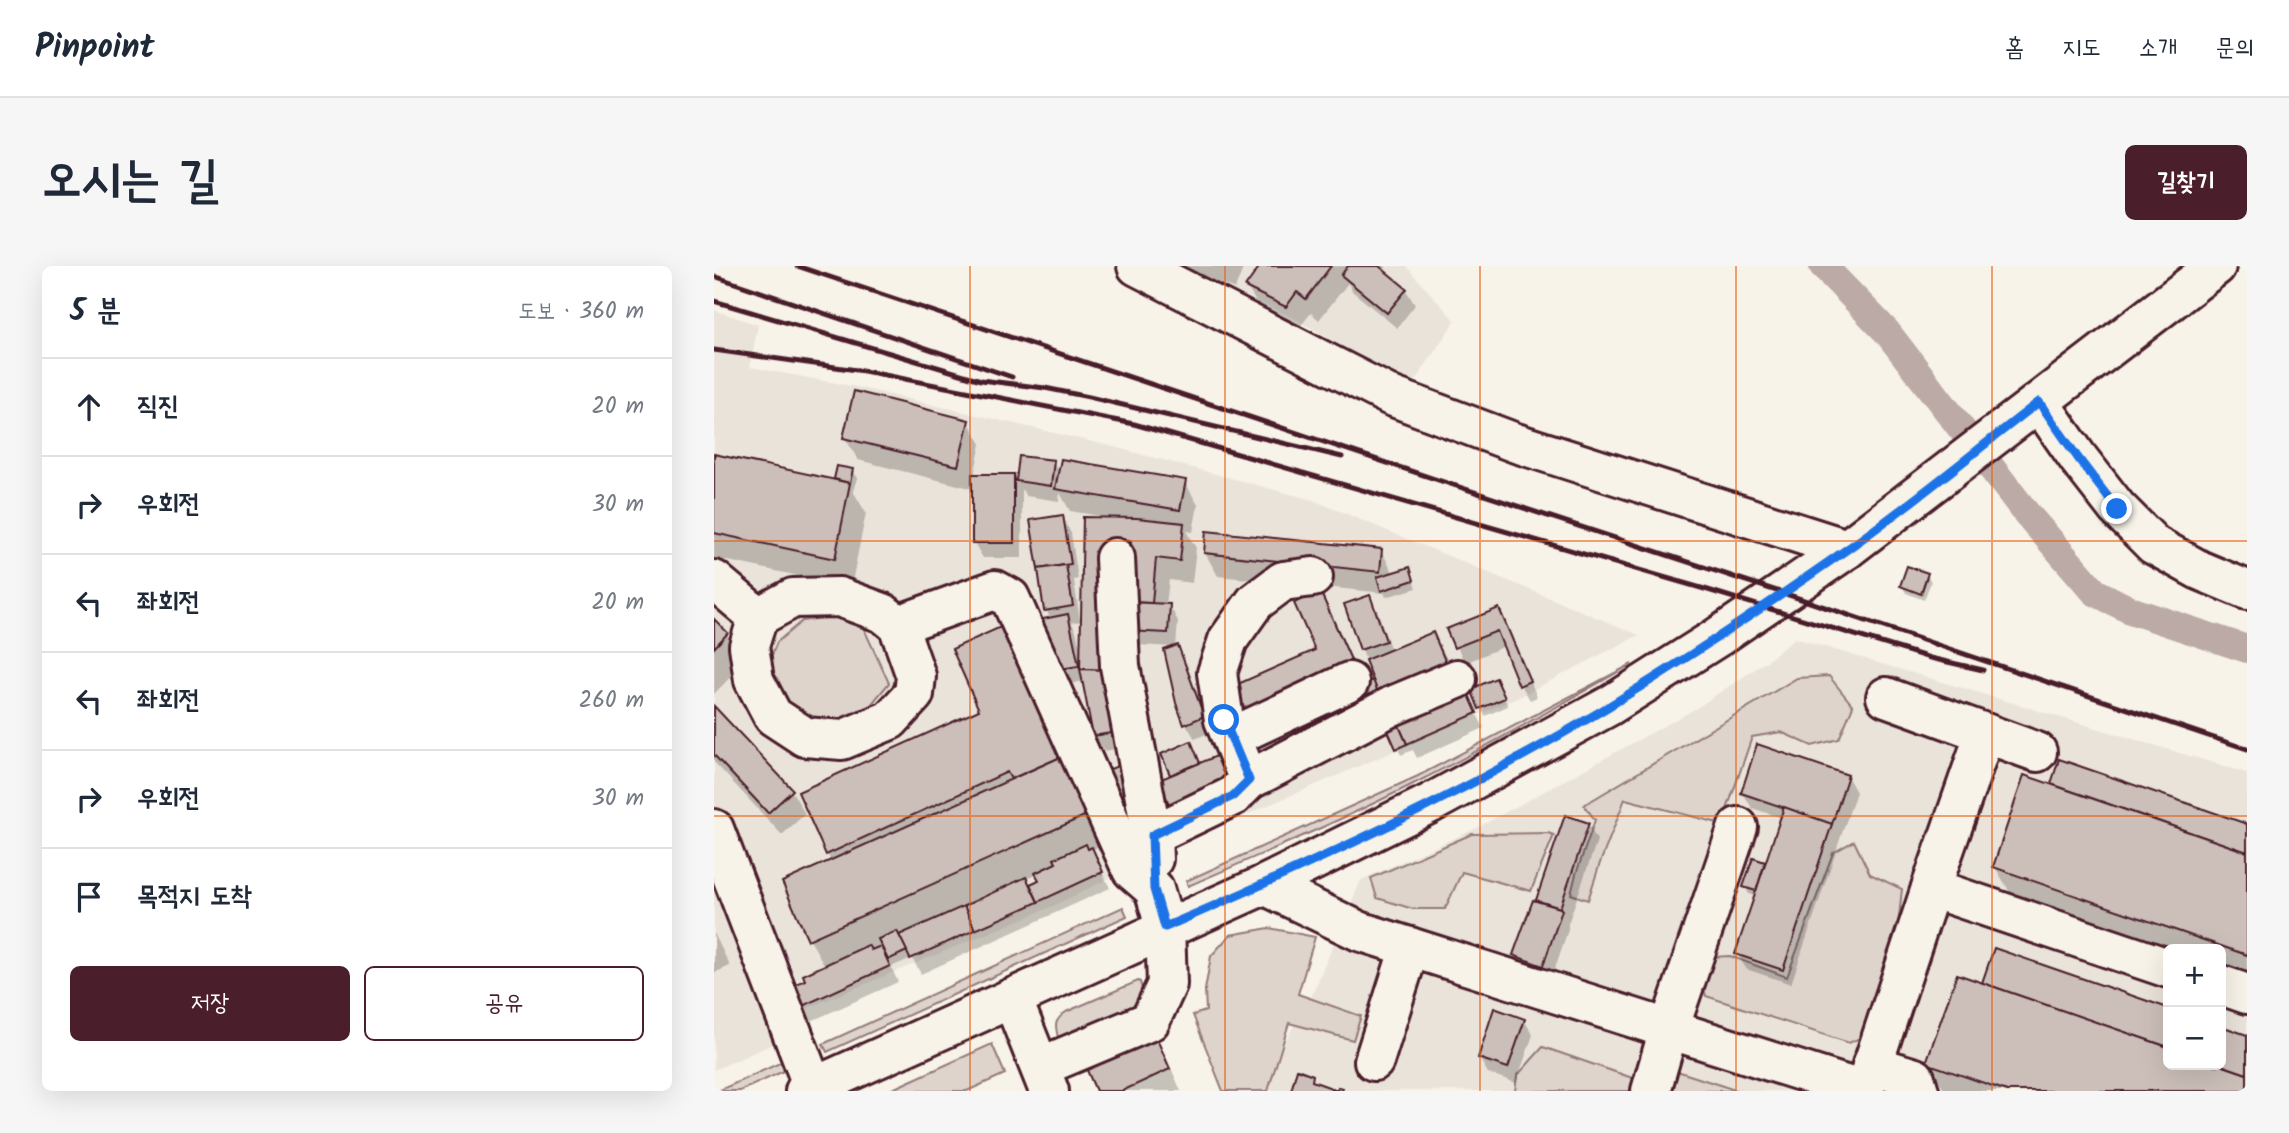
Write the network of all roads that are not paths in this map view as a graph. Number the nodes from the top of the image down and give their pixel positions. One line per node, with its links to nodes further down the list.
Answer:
1 (1137, 266): 4 (street)
2 (2216, 266): 3 (street)
3 (2025, 412): 4 (street); 8 (street)
4 (1847, 549): 21 (street)
5 (1115, 558): 20 (street)
6 (1313, 577): 14 (street)
7 (714, 580): 9 (street)
8 (2247, 590)
9 (758, 617): 10 (street); 10 (street)
10 (898, 625): 23 (street)
11 (1457, 679): 17 (street)
12 (1349, 682): 14 (street)
13 (1886, 697): 15 (street)
14 (1228, 729): 17 (street)
15 (1985, 733): 16 (street); 22 (street)
16 (2037, 752)
17 (1249, 780): 20 (street)
18 (1738, 827): 31 (street)
19 (714, 830): 24 (street)
20 (1152, 835): 23 (street)
21 (1265, 884): 25 (street); 26 (street)
22 (1931, 888): 27 (street); 34 (street)
23 (1154, 889): 25 (street)
24 (726, 893): 35 (street)
25 (1165, 927): 30 (street); 33 (street)
26 (1410, 947): 31 (street); 32 (street)
27 (2163, 966)
28 (2226, 987): 29 (street)
29 (2247, 994)
30 (1012, 998): 33 (street); 35 (street)
31 (1669, 1029): 34 (street); 36 (street)
32 (1374, 1061)
33 (1045, 1079)
34 (1866, 1082): 37 (street)
35 (809, 1089)
36 (1651, 1091)
37 (1919, 1091)

